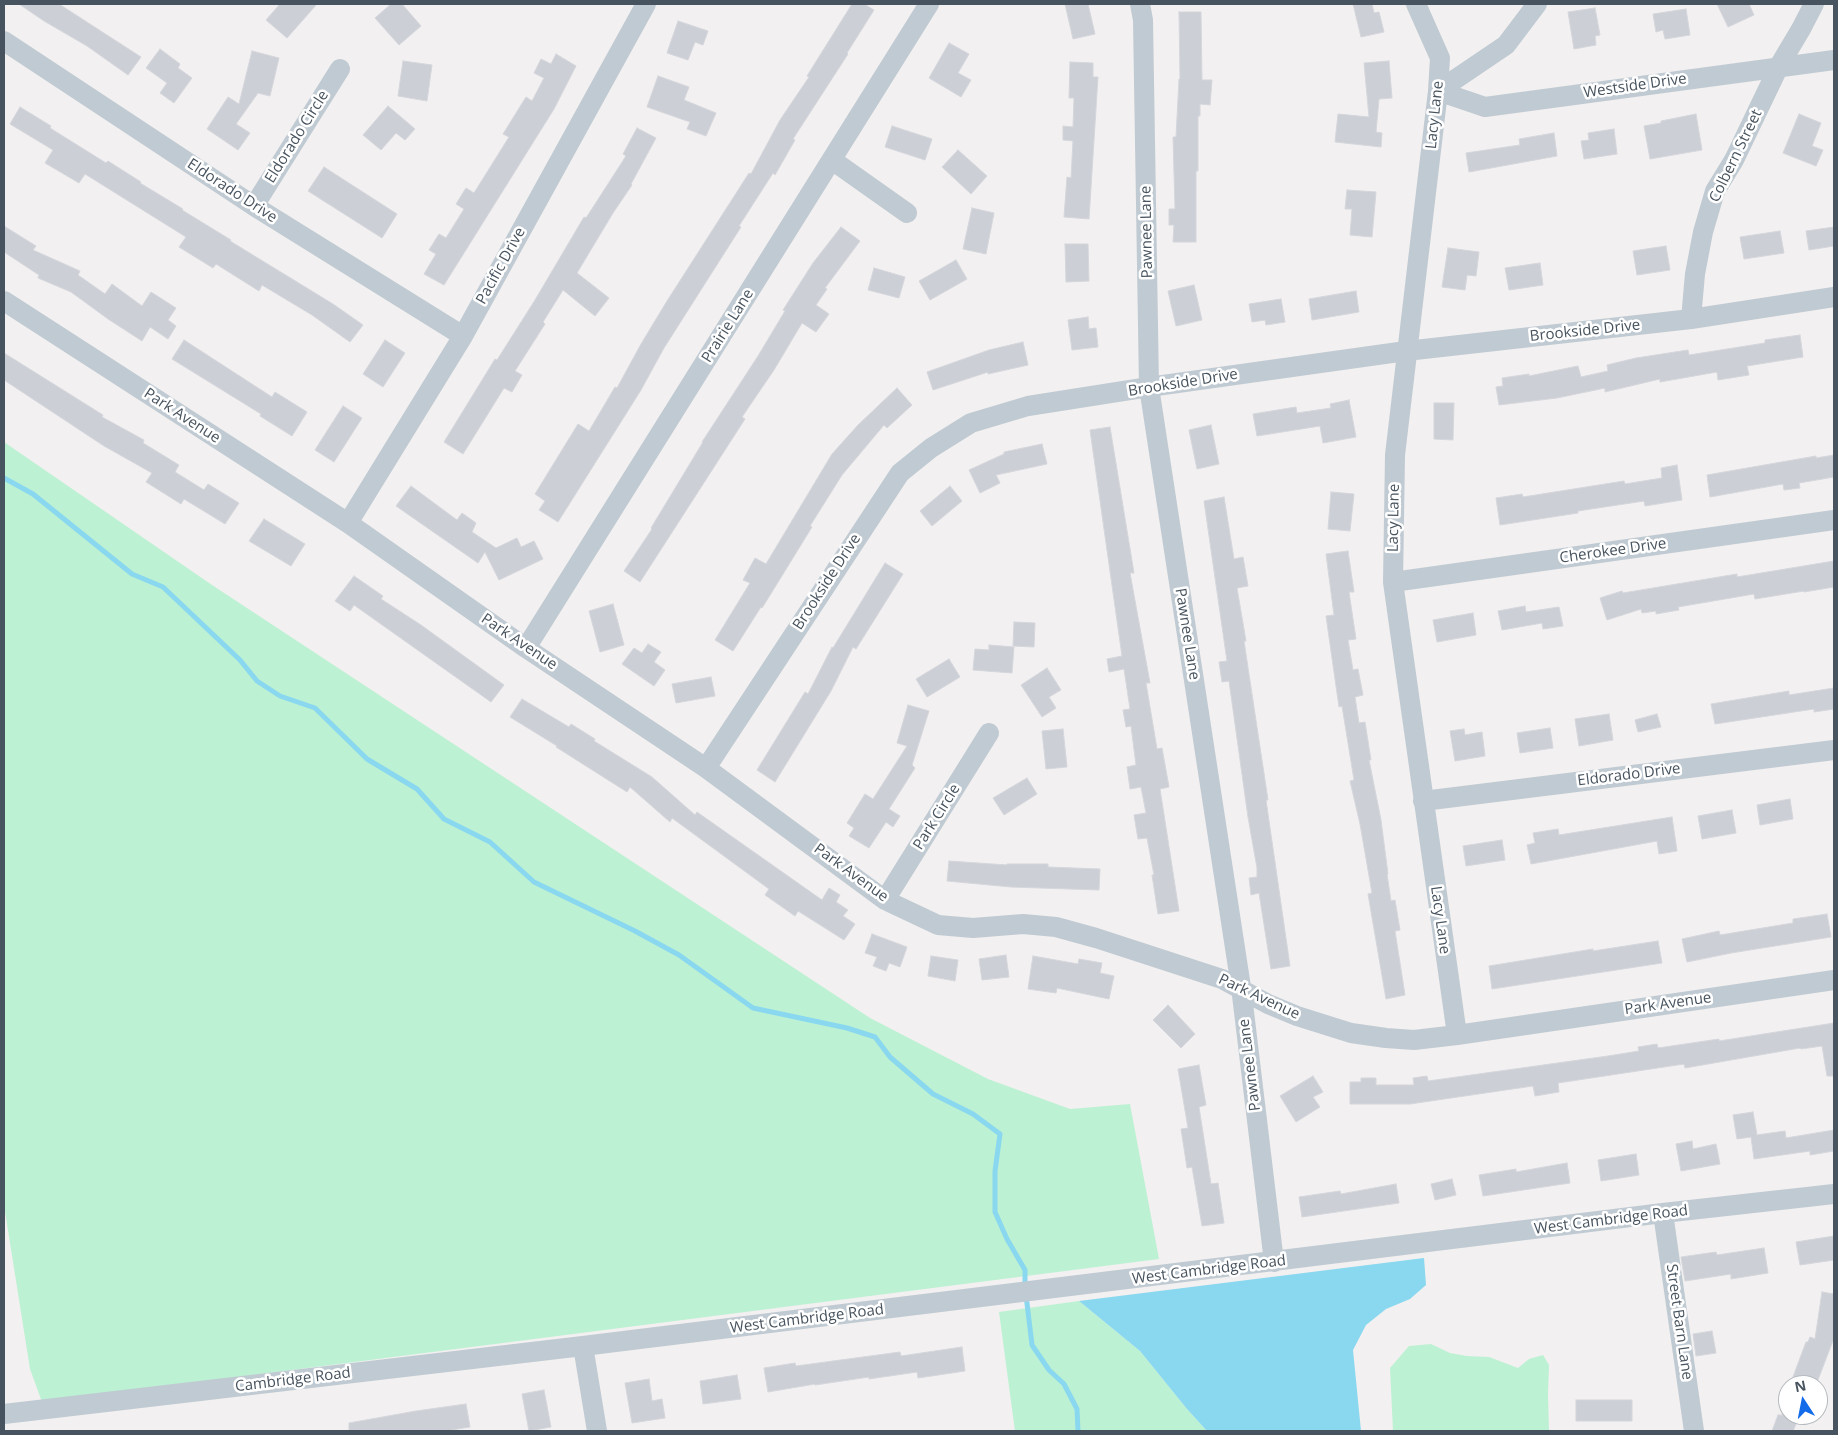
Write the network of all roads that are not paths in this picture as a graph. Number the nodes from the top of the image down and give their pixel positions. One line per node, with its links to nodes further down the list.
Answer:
1 (646, 4): 18 (street, Pacific Drive)
2 (929, 4): 12 (street, Prairie Lane)
3 (1140, 4): 20 (street, Pawnee Lane)
4 (1416, 4): 11 (street, Lacy Lane)
5 (1537, 4): 11 (street)
6 (1814, 4): 9 (street, Colbern Street)
7 (4, 41): 13 (street, Eldorado Drive)
8 (1834, 60): 9 (street, Westside Drive)
9 (1779, 66): 11 (street, Westside Drive); 17 (street, Colbern Street)
10 (340, 69): 13 (street, Eldorado Circle)
11 (1438, 91): 19 (street, Lacy Lane)
12 (832, 160): 14 (street); 24 (street, Prairie Lane)
13 (254, 206): 18 (street, Eldorado Drive)
14 (906, 213)
15 (1834, 297): 17 (street, Brookside Drive)
16 (4, 301): 22 (street, Park Avenue)
17 (1691, 319): 19 (street, Brookside Drive)
18 (462, 336): 22 (street, Pacific Drive)
19 (1406, 350): 20 (street, Brookside Drive); 23 (street, Lacy Lane)
20 (1149, 387): 27 (street, Brookside Drive); 31 (street, Pawnee Lane)
21 (1834, 520): 23 (street, Cherokee Drive)
22 (348, 523): 24 (street, Park Avenue)
23 (1392, 582): 28 (street, Lacy Lane)
24 (526, 648): 27 (street, Park Avenue)
25 (989, 733): 29 (street, Park Circle)
26 (1834, 750): 28 (street, Eldorado Drive)
27 (706, 768): 29 (street, Park Avenue)
28 (1423, 801): 32 (street, Lacy Lane)
29 (885, 900): 31 (street, Park Avenue)
30 (1834, 980): 32 (street, Park Avenue)
31 (1240, 988): 32 (street, Park Avenue); 35 (street, Pawnee Lane)
32 (1457, 1035)
33 (1834, 1194): 34 (street, West Cambridge Road)
34 (1663, 1213): 35 (street, West Cambridge Road); 39 (street, Street Barn Lane)
35 (1274, 1262): 36 (street, West Cambridge Road)
36 (583, 1346): 37 (street, Cambridge Road); 38 (street)
37 (4, 1414)
38 (597, 1431)
39 (1694, 1431)

